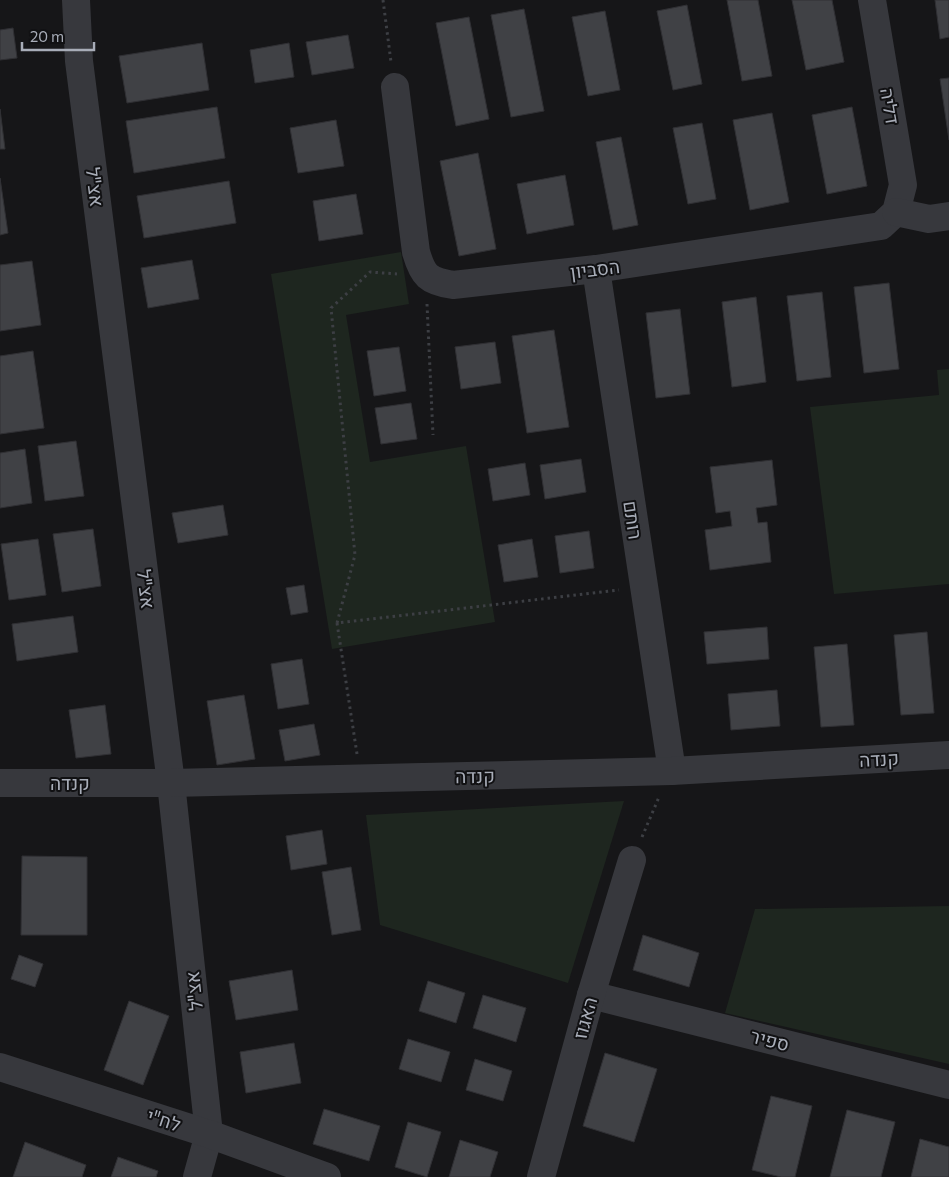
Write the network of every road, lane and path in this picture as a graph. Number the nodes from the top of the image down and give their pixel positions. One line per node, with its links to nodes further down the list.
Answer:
1 (76, 0): 16 (street, אצ"ל)
2 (383, 0): 4 (path)
3 (872, 0): 5 (street, דליה)
4 (395, 87): 8 (street)
5 (896, 212): 6 (street); 7 (street, הסביון)
6 (949, 216)
7 (596, 269): 8 (street, הסביון); 10 (street, רותם)
8 (427, 278): 9 (path); 11 (path)
9 (433, 435)
10 (643, 587): 11 (path); 13 (street, רותם)
11 (337, 623): 14 (path)
12 (949, 754): 13 (street, קנדה)
13 (672, 771): 14 (street, קנדה); 17 (path)
14 (361, 779): 16 (street, קנדה)
15 (0, 783): 16 (street, קנדה)
16 (171, 783): 21 (street, אצ"ל)
17 (632, 860): 18 (street, האגוז)
18 (591, 995): 20 (street, ספיר); 24 (street, האגוז)
19 (0, 1067): 21 (street, לח"י)
20 (949, 1085)
21 (210, 1134): 22 (street, אצ"ל); 23 (street, לח"י)
22 (197, 1177)
23 (327, 1177)
24 (541, 1177)

